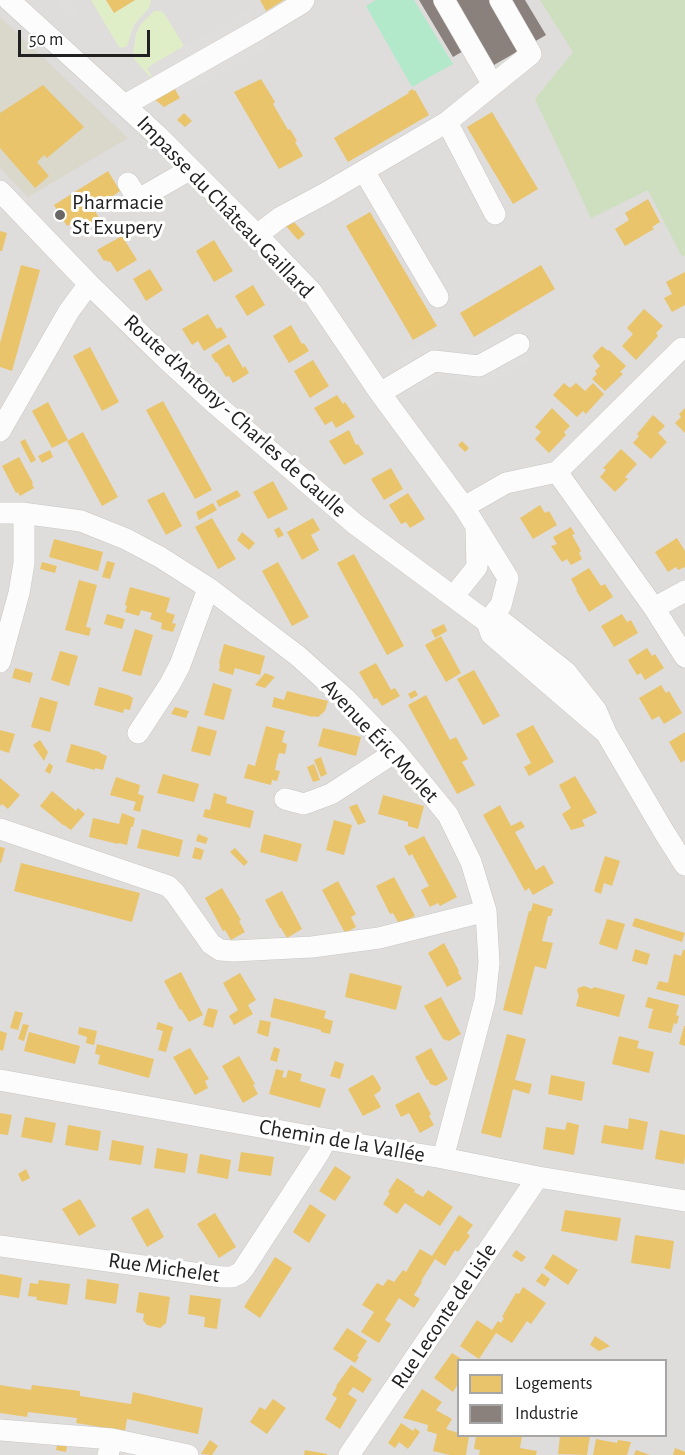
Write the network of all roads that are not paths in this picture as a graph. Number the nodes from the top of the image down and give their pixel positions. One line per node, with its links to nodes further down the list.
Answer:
1 (9, 0): 6 (street, Impasse du Château Gaillard)
2 (304, 0): 6 (street)
3 (444, 0): 5 (street)
4 (500, 0): 5 (street)
5 (493, 85): 7 (street)
6 (125, 105): 8 (street, Impasse du Château Gaillard)
7 (447, 122): 9 (street); 12 (street)
8 (191, 169): 10 (street); 13 (street, Impasse du Château Gaillard)
9 (363, 171): 13 (street); 15 (street)
10 (128, 183)
11 (0, 191): 14 (street, Route d'Antony - Charles de Gaulle)
12 (495, 214)
13 (257, 235): 18 (street, Impasse du Château Gaillard)
14 (89, 284): 19 (street); 27 (street, Route d'Antony - Charles de Gaulle)
15 (438, 297)
16 (519, 344): 18 (street)
17 (682, 348): 20 (street)
18 (380, 393): 21 (street, Impasse du Château Gaillard)
19 (0, 431)
20 (557, 472): 21 (street); 28 (street)
21 (464, 507): 24 (street, Impasse du Château Gaillard)
22 (0, 513): 23 (street, Avenue Éric Morlet)
23 (22, 513): 25 (street, Avenue Éric Morlet); 31 (street)
24 (476, 526): 27 (street); 29 (street, Impasse du Château Gaillard)
25 (210, 589): 32 (street); 33 (street, Avenue Éric Morlet)
26 (685, 591): 28 (street)
27 (453, 597): 29 (street, Route d'Antony - Charles de Gaulle)
28 (654, 609): 30 (street)
29 (487, 622): 36 (street, Route d'Antony - Charles de Gaulle)
30 (685, 657)
31 (0, 662)
32 (138, 733)
33 (394, 749): 34 (street); 37 (street, Avenue Éric Morlet)
34 (285, 799)
35 (0, 829): 37 (street)
36 (685, 865)
37 (486, 911): 40 (street, Avenue Éric Morlet)
38 (0, 1080): 39 (street, Chemin de la Vallée)
39 (326, 1139): 40 (street, Chemin de la Vallée); 43 (street, Rue Michelet)
40 (443, 1158): 41 (street, Chemin de la Vallée)
41 (538, 1177): 42 (street, Chemin de la Vallée); 47 (street, Rue Leconte de Lisle)
42 (685, 1201)
43 (0, 1246)
44 (0, 1430): 45 (street)
45 (110, 1447): 46 (street)
46 (188, 1455)
47 (349, 1455)

